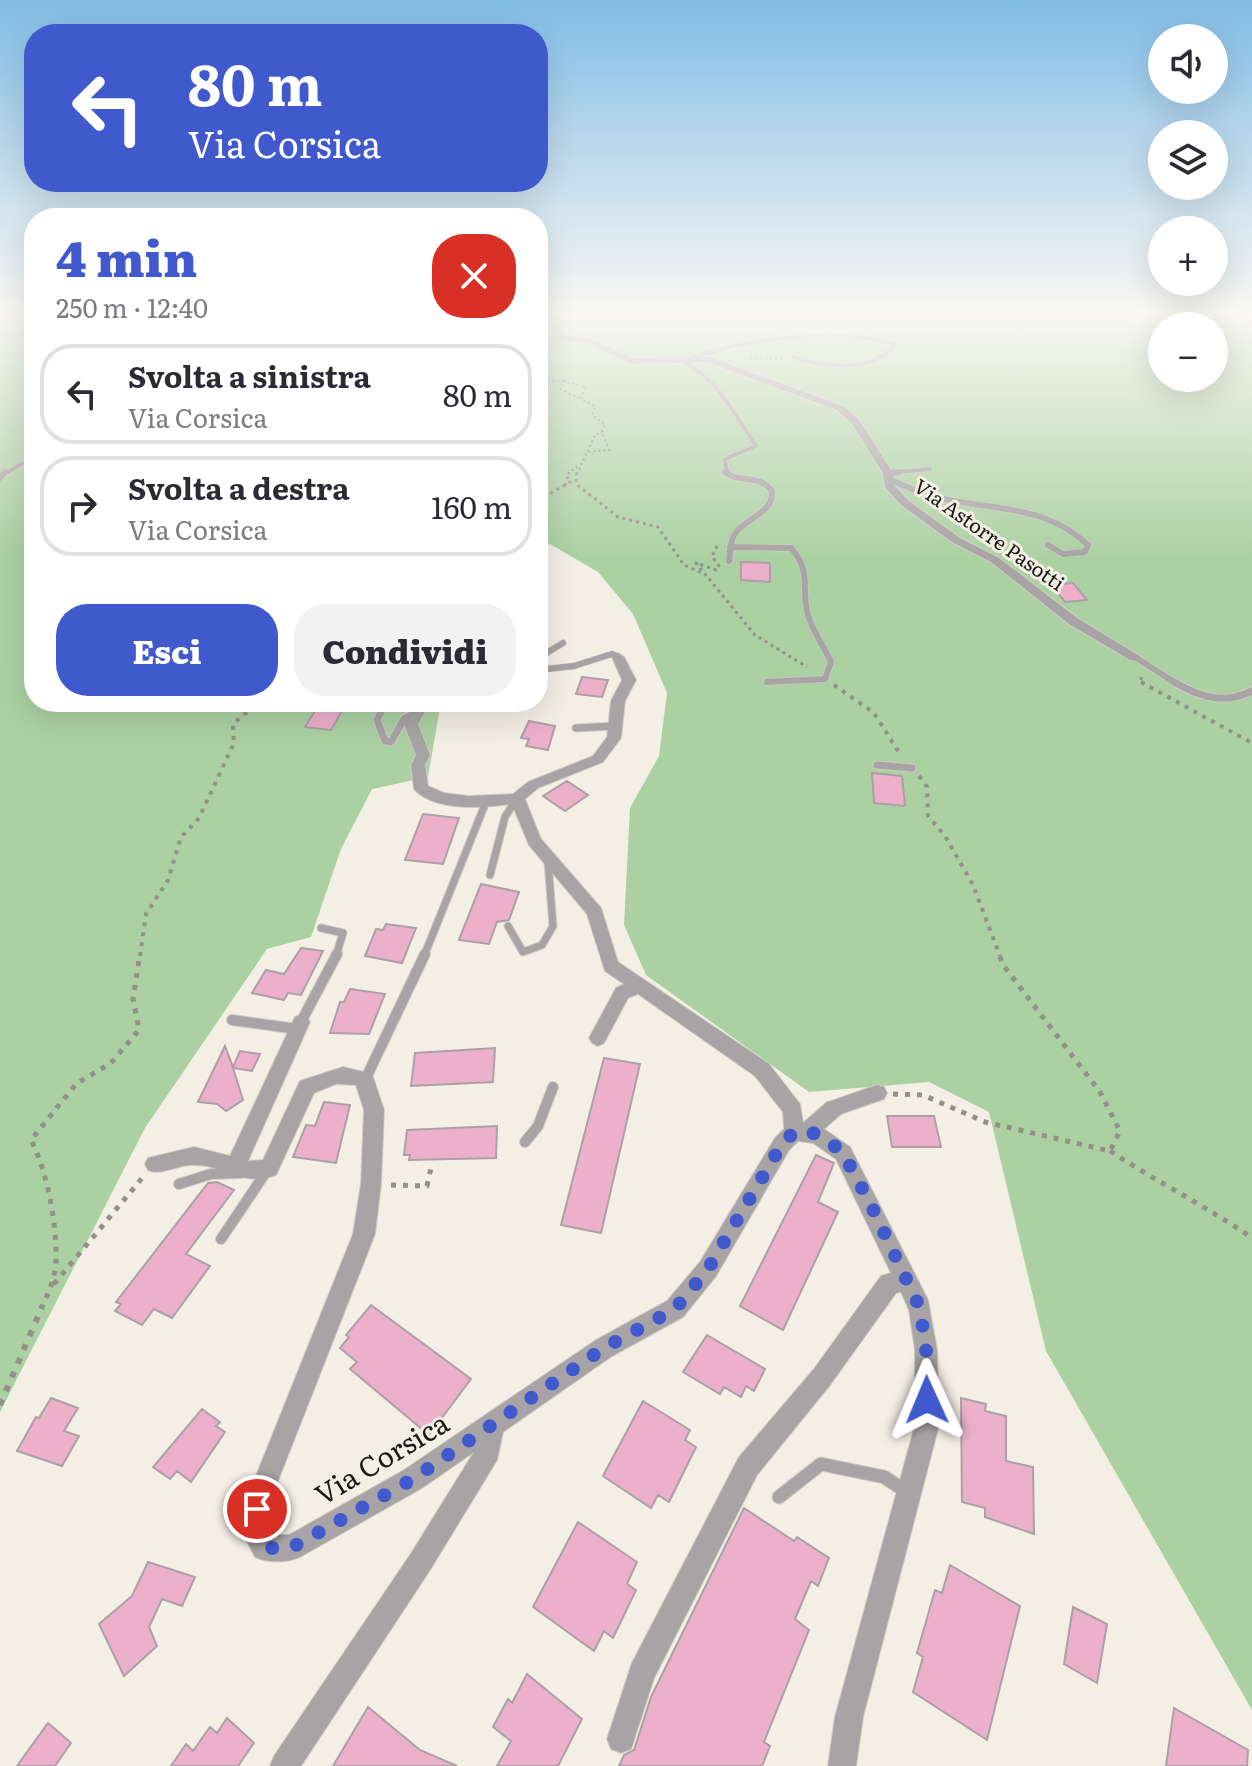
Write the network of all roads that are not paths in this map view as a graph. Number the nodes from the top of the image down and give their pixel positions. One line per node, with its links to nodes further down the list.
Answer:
1 (721, 393): 8 (lane)
2 (800, 393): 5 (street, Via Astorre Pasotti)
3 (23, 463): 6 (lane)
4 (930, 469): 5 (lane)
5 (888, 476): 7 (lane); 13 (street, Via Astorre Pasotti)
6 (0, 478)
7 (1048, 545)
8 (730, 547): 9 (lane); 15 (lane)
9 (729, 561)
10 (563, 643): 11 (lane)
11 (548, 652)
12 (618, 657): 14 (lane); 20 (street)
13 (1135, 657): 16 (lane)
14 (548, 669)
15 (767, 682)
16 (1252, 691)
17 (381, 712): 18 (lane)
18 (414, 712)
19 (418, 712): 24 (street)
20 (616, 726): 21 (lane); 24 (street)
21 (576, 728)
22 (877, 765): 23 (lane)
23 (912, 768)
24 (517, 798): 26 (street); 27 (lane)
25 (484, 807): 34 (lane)
26 (548, 862): 28 (lane); 30 (street)
27 (490, 875)
28 (508, 926)
29 (321, 928): 32 (lane)
30 (638, 986): 33 (street); 37 (street)
31 (232, 1020): 32 (lane)
32 (299, 1026): 41 (street)
33 (598, 1038)
34 (365, 1080): 40 (street); 45 (street, Via Corsica)
35 (553, 1087): 38 (lane)
36 (877, 1093): 37 (street, Via Corsica)
37 (801, 1132): 44 (street); 45 (street, Via Corsica)
38 (525, 1142)
39 (155, 1164): 41 (street)
40 (269, 1168): 41 (street); 43 (lane)
41 (240, 1171): 42 (lane)
42 (179, 1184)
43 (221, 1239)
44 (905, 1280): 46 (street); 48 (street)
45 (491, 1429): 49 (street)
46 (908, 1493): 47 (lane); 50 (street)
47 (779, 1497)
48 (621, 1739)
49 (284, 1766)
50 (842, 1766)

